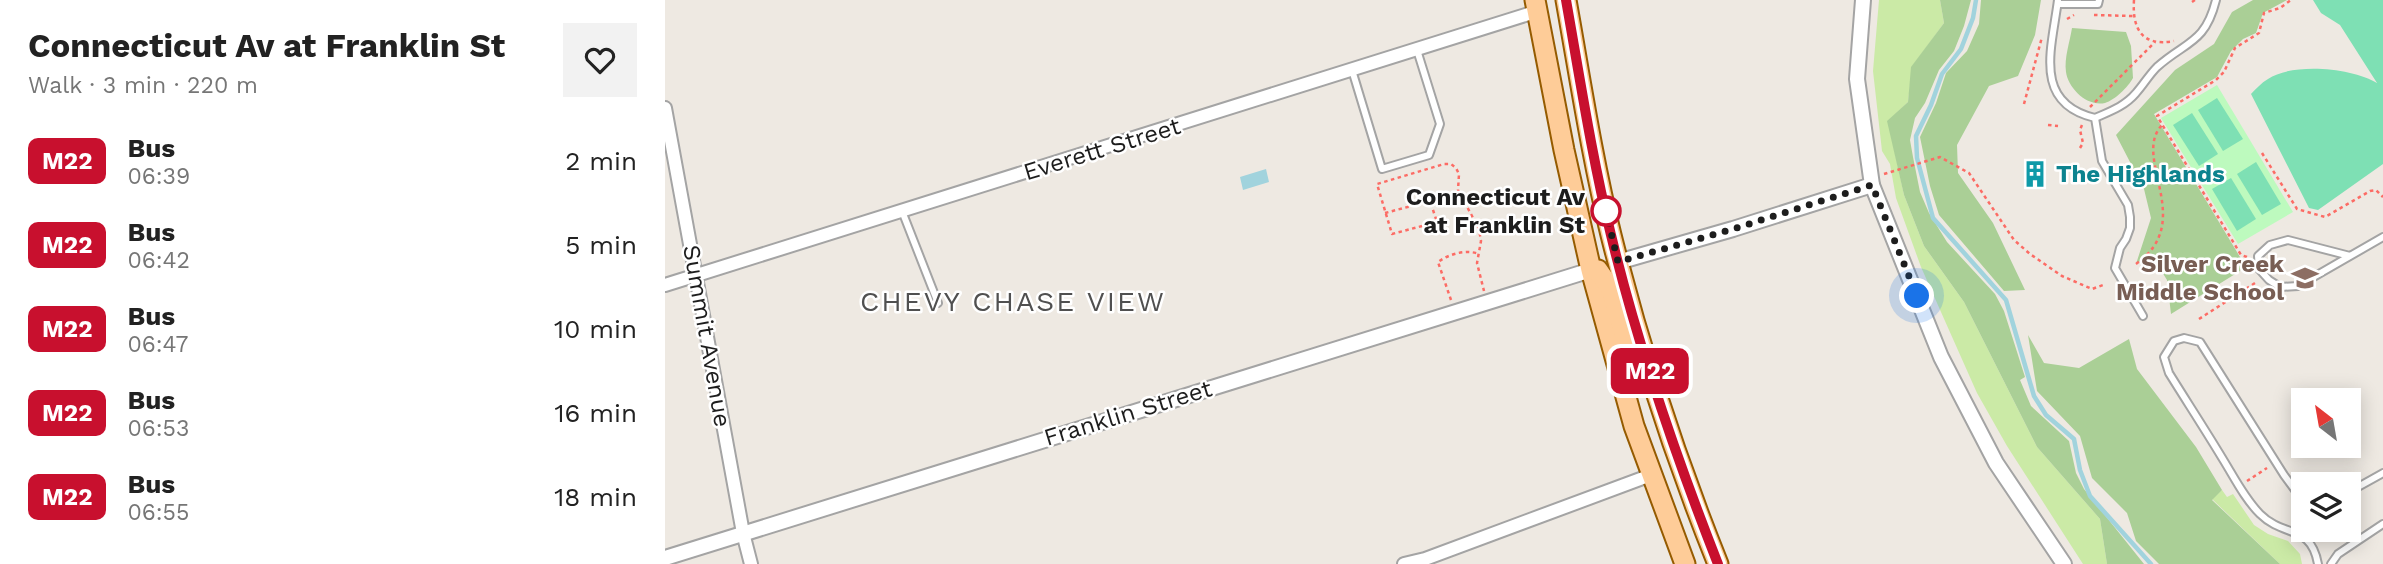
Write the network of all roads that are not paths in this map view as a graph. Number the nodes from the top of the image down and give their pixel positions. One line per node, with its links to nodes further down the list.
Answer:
1 (1566, 0): 16 (main road)
2 (1863, 0): 11 (street)
3 (2099, 0): 5 (lane)
4 (2216, 0): 10 (lane)
5 (2058, 2): 10 (lane)
6 (1537, 6): 7 (street, Everett Street); 12 (main road)
7 (1417, 50): 8 (street, Everett Street); 8 (lane)
8 (1352, 70): 13 (street, Everett Street)
9 (665, 108): 18 (street, Summit Avenue)
10 (2095, 118): 21 (lane)
11 (1872, 185): 16 (street); 36 (street)
12 (1574, 192): 16 (main road); 17 (main road)
13 (902, 211): 18 (street, Everett Street); 20 (lane)
14 (2383, 237): 15 (lane)
15 (2350, 256): 15 (lane)
16 (1618, 262): 22 (main road)
17 (1591, 270): 22 (main road); 24 (main road); 29 (street, Franklin Street)
18 (695, 276): 19 (street, Everett Street); 29 (street, Summit Avenue)
19 (665, 285)
20 (938, 303)
21 (2143, 316)
22 (1646, 360): 35 (main road)
23 (2383, 473): 26 (lane)
24 (1651, 475): 33 (street); 34 (main road)
25 (2291, 485): 28 (lane)
26 (2361, 485)
27 (2383, 524): 38 (lane)
28 (2291, 531)
29 (743, 533): 31 (street, Franklin Street); 32 (street, Summit Avenue)
30 (2309, 542): 37 (lane)
31 (665, 558)
32 (751, 564)
33 (1404, 564)
34 (1685, 564)
35 (1718, 564)
36 (2064, 564)
37 (2318, 564)
38 (2331, 564)

